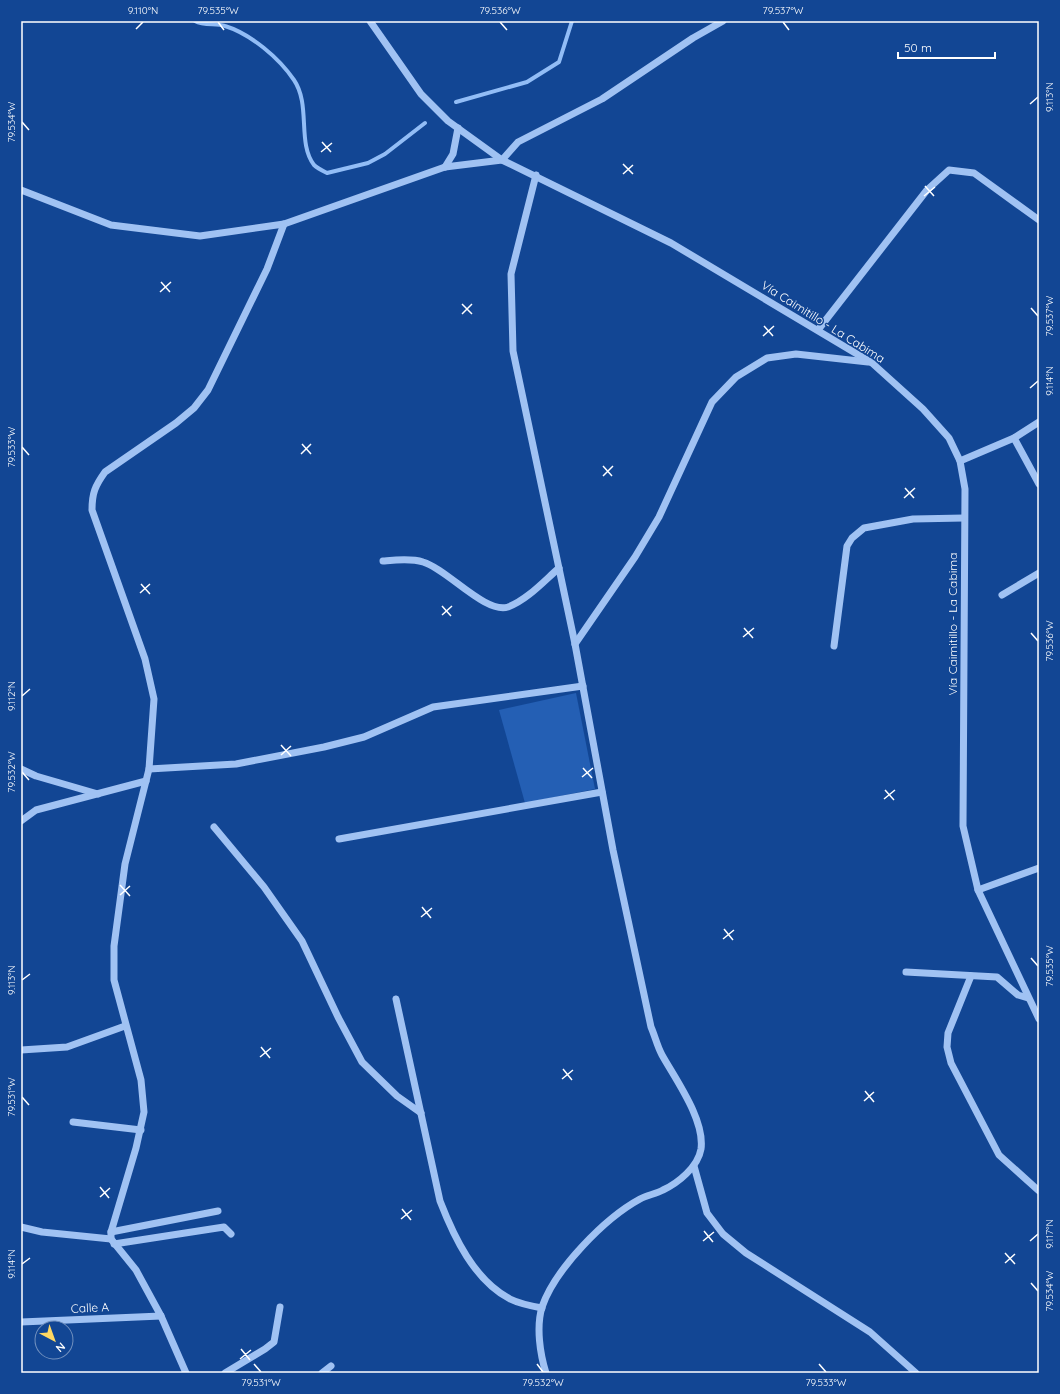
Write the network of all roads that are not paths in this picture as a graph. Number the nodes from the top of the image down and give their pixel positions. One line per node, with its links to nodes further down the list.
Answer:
1 (370, 21): 3 (street, Vía Caimitillo - La Cabima)
2 (723, 21): 4 (street)
3 (458, 128): 4 (street, Vía Caimitillo - La Cabima); 5 (street)
4 (502, 160): 5 (street); 6 (street, Vía Caimitillo - La Cabima)
5 (445, 167): 9 (street)
6 (536, 175): 10 (street, Vía Caimitillo - La Cabima); 18 (street)
7 (21, 190): 9 (street)
8 (1039, 220): 10 (street)
9 (284, 224): 25 (street)
10 (818, 330): 11 (street, Vía Caimitillo - La Cabima)
11 (872, 363): 14 (street, Vía Caimitillo - La Cabima); 21 (street)
12 (1039, 422): 13 (street)
13 (1014, 438): 14 (street); 15 (street)
14 (960, 462): 16 (street, Vía Caimitillo - La Cabima)
15 (1039, 484)
16 (964, 518): 22 (street); 33 (street, Vía Caimitillo - La Cabima)
17 (383, 561): 18 (street)
18 (559, 568): 21 (street)
19 (1039, 574): 20 (street)
20 (1002, 595)
21 (575, 644): 23 (street)
22 (834, 646)
23 (583, 686): 25 (street); 27 (street)
24 (21, 769): 28 (street)
25 (149, 769): 26 (street)
26 (146, 782): 28 (street); 39 (street)
27 (602, 792): 31 (street); 44 (street)
28 (98, 794): 29 (street)
29 (21, 821)
30 (214, 827): 41 (street)
31 (339, 839)
32 (1039, 868): 33 (street)
33 (978, 890): 36 (street, Vía Caimitillo - La Cabima)
34 (906, 972): 35 (street)
35 (971, 976): 36 (street); 45 (street)
36 (1028, 998): 38 (street, Vía Caimitillo - La Cabima)
37 (396, 999): 41 (street)
38 (1039, 1019)
39 (125, 1026): 40 (street); 43 (street)
40 (21, 1050)
41 (421, 1113): 51 (street)
42 (73, 1122): 43 (street)
43 (141, 1130): 49 (street)
44 (694, 1166): 51 (street); 61 (street)
45 (1039, 1191)
46 (218, 1211): 49 (street)
47 (21, 1227): 49 (street)
48 (231, 1234): 49 (street)
49 (112, 1238): 52 (street)
50 (280, 1307): 57 (street)
51 (542, 1308): 54 (street)
52 (161, 1316): 53 (street, Calle A); 56 (street)
53 (21, 1322)
54 (543, 1365): 59 (street); 60 (street)
55 (331, 1366): 58 (street)
56 (186, 1373)
57 (225, 1373)
58 (322, 1373)
59 (546, 1373)
60 (552, 1373)
61 (916, 1373)

